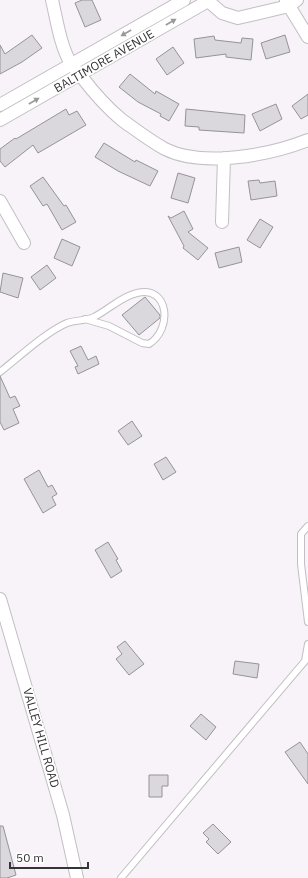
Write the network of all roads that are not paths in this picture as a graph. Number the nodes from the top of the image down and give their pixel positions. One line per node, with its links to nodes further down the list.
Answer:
1 (52, 0): 6 (street)
2 (184, 0): 6 (street, BALTIMORE AVENUE, one-way to 6)
3 (207, 1): 4 (street); 7 (street, BALTIMORE AVENUE, one-way to 3)
4 (291, 2): 5 (street)
5 (308, 37)
6 (71, 64): 7 (street); 8 (street, BALTIMORE AVENUE)
7 (80, 74): 9 (street, BALTIMORE AVENUE, one-way to 7); 11 (street)
8 (0, 105)
9 (0, 120)
10 (308, 140): 11 (street)
11 (224, 158): 13 (street)
12 (0, 201): 14 (street)
13 (222, 222)
14 (24, 243)
15 (85, 319): 15 (lane); 16 (lane)
16 (0, 372)
17 (308, 526): 19 (lane)
18 (0, 599): 21 (street, VALLEY HILL ROAD)
19 (308, 622)
20 (308, 644): 22 (lane)
21 (77, 878)
22 (121, 878)

